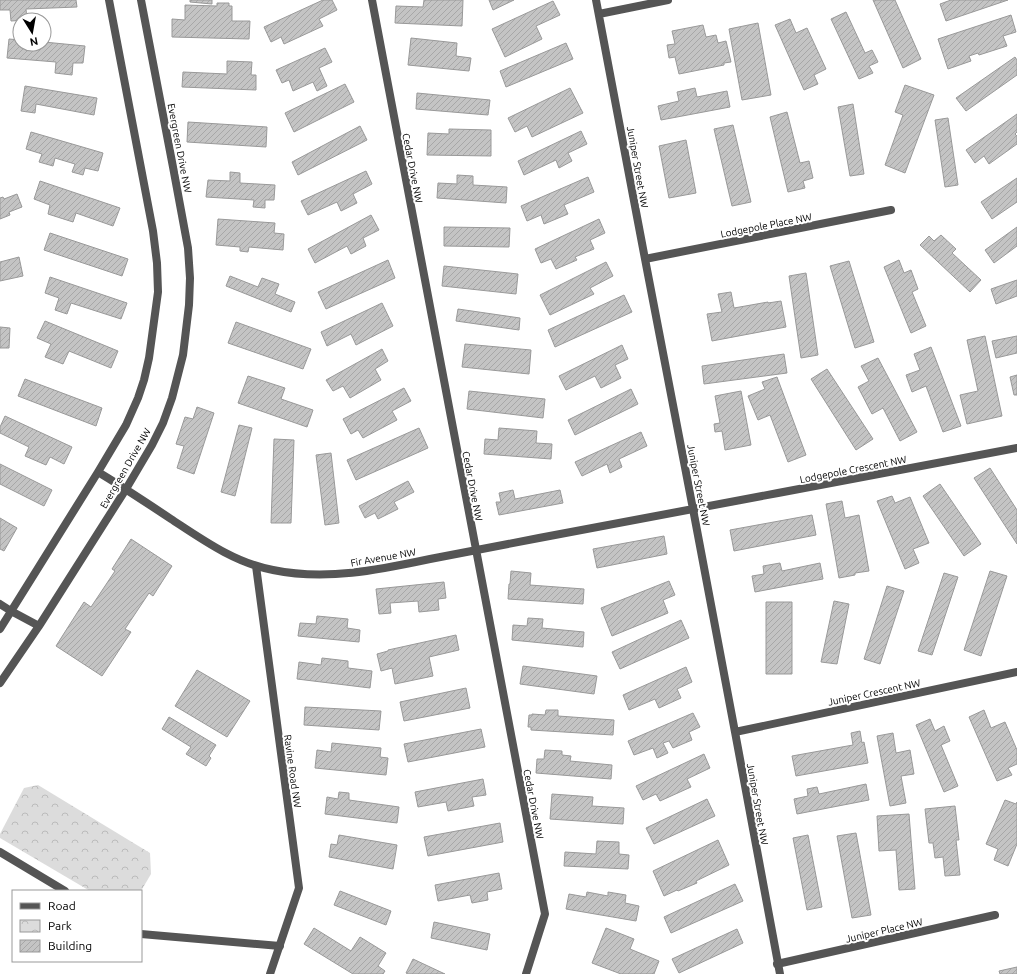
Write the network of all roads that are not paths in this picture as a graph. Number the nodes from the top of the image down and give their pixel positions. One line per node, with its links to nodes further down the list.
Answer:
1 (109, 0): 10 (street)
2 (141, 0): 11 (street, Evergreen Drive NW)
3 (372, 0): 13 (street, Cedar Drive NW)
4 (596, 0): 6 (street, Juniper Street NW)
5 (668, 0): 6 (street)
6 (599, 14): 8 (street, Juniper Street NW)
7 (890, 210): 8 (street, Lodgepole Place NW)
8 (645, 259): 12 (street, Juniper Street NW)
9 (1017, 448): 12 (street, Lodgepole Crescent NW)
10 (98, 472): 11 (street, Fir Avenue NW); 16 (street)
11 (126, 489): 14 (street, Fir Avenue NW); 17 (street, Evergreen Drive NW)
12 (693, 509): 13 (street, Fir Avenue NW); 21 (street, Juniper Street NW)
13 (475, 550): 14 (street, Fir Avenue NW); 29 (street, Cedar Drive NW)
14 (256, 566): 26 (street, Ravine Road NW)
15 (0, 604): 16 (street)
16 (11, 611): 17 (street); 18 (street)
17 (39, 626): 20 (street, Evergreen Drive NW)
18 (0, 629)
19 (1017, 672): 21 (street, Juniper Crescent NW)
20 (0, 683)
21 (735, 732): 27 (street, Juniper Street NW)
22 (0, 852): 23 (street)
23 (63, 890)
24 (995, 915): 27 (street, Juniper Place NW)
25 (142, 934): 26 (street)
26 (280, 946): 28 (street, Ravine Road NW)
27 (777, 964): 30 (street, Juniper Street NW)
28 (270, 974)
29 (526, 974)
30 (780, 974)

